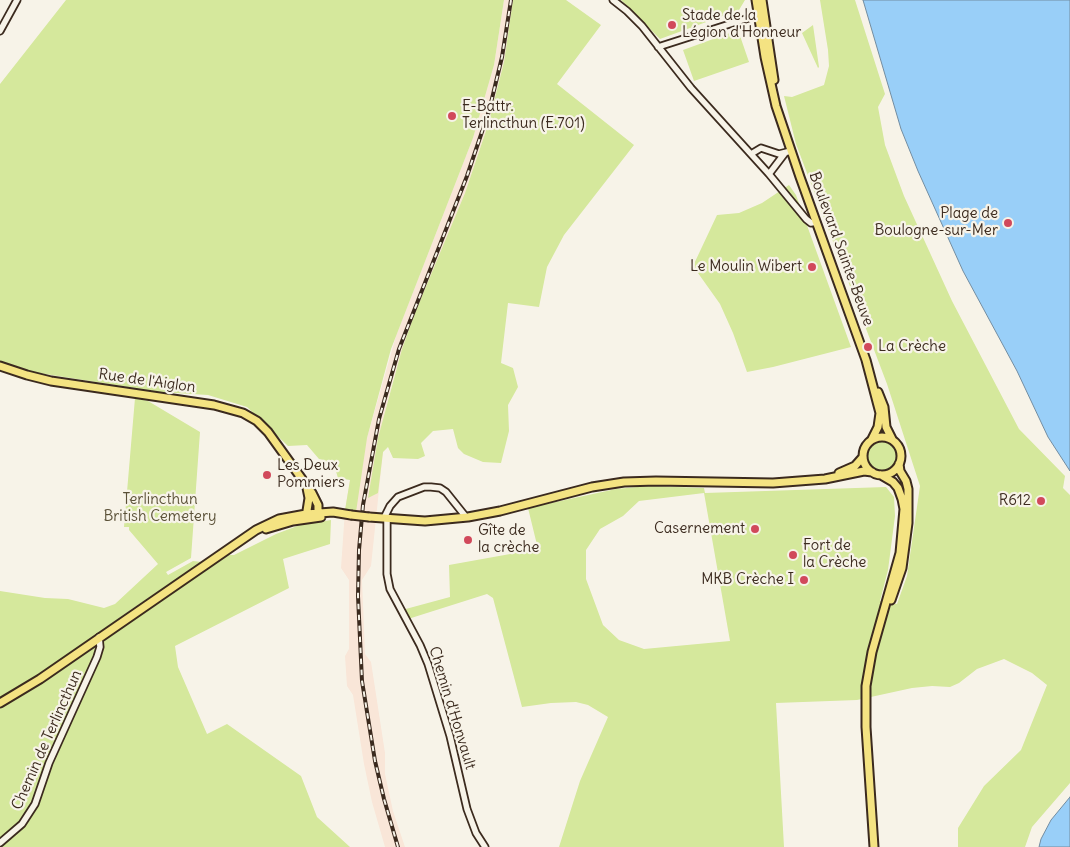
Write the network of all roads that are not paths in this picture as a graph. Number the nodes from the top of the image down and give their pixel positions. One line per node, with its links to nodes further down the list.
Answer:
1 (17, 0): 6 (street)
2 (612, 0): 7 (street)
3 (756, 0): 5 (main road, Boulevard Sainte-Beuve)
4 (762, 0): 5 (main road, Boulevard Sainte-Beuve)
5 (761, 14): 7 (street); 8 (main road, Boulevard Sainte-Beuve)
6 (0, 30)
7 (658, 47): 9 (street)
8 (788, 152): 9 (street); 10 (street); 11 (main road, Boulevard Sainte-Beuve)
9 (752, 154): 10 (street)
10 (770, 174): 11 (street)
11 (816, 222): 13 (main road, Boulevard Sainte-Beuve)
12 (0, 366): 21 (main road, Rue de l'Aiglon)
13 (870, 376): 14 (main road); 15 (main road)
14 (872, 439): 15 (main road); 16 (main road)
15 (892, 439): 17 (main road)
16 (863, 457): 18 (main road); 20 (main road)
17 (900, 464): 19 (main road); 26 (main road)
18 (872, 472): 19 (main road); 20 (main road)
19 (881, 475): 26 (main road)
20 (791, 482): 24 (main road)
21 (307, 488): 22 (main road, Rue de l'Aiglon); 23 (main road)
22 (318, 515): 23 (main road); 25 (main road, bridge)
23 (306, 516): 27 (main road)
24 (466, 517): 25 (main road); 25 (street)
25 (385, 518): 30 (street, Chemin d'Honvault)
26 (881, 623): 31 (main road)
27 (100, 637): 28 (main road); 29 (street, Chemin de Terlincthun)
28 (0, 703)
29 (0, 843)
30 (485, 847)
31 (874, 847)

